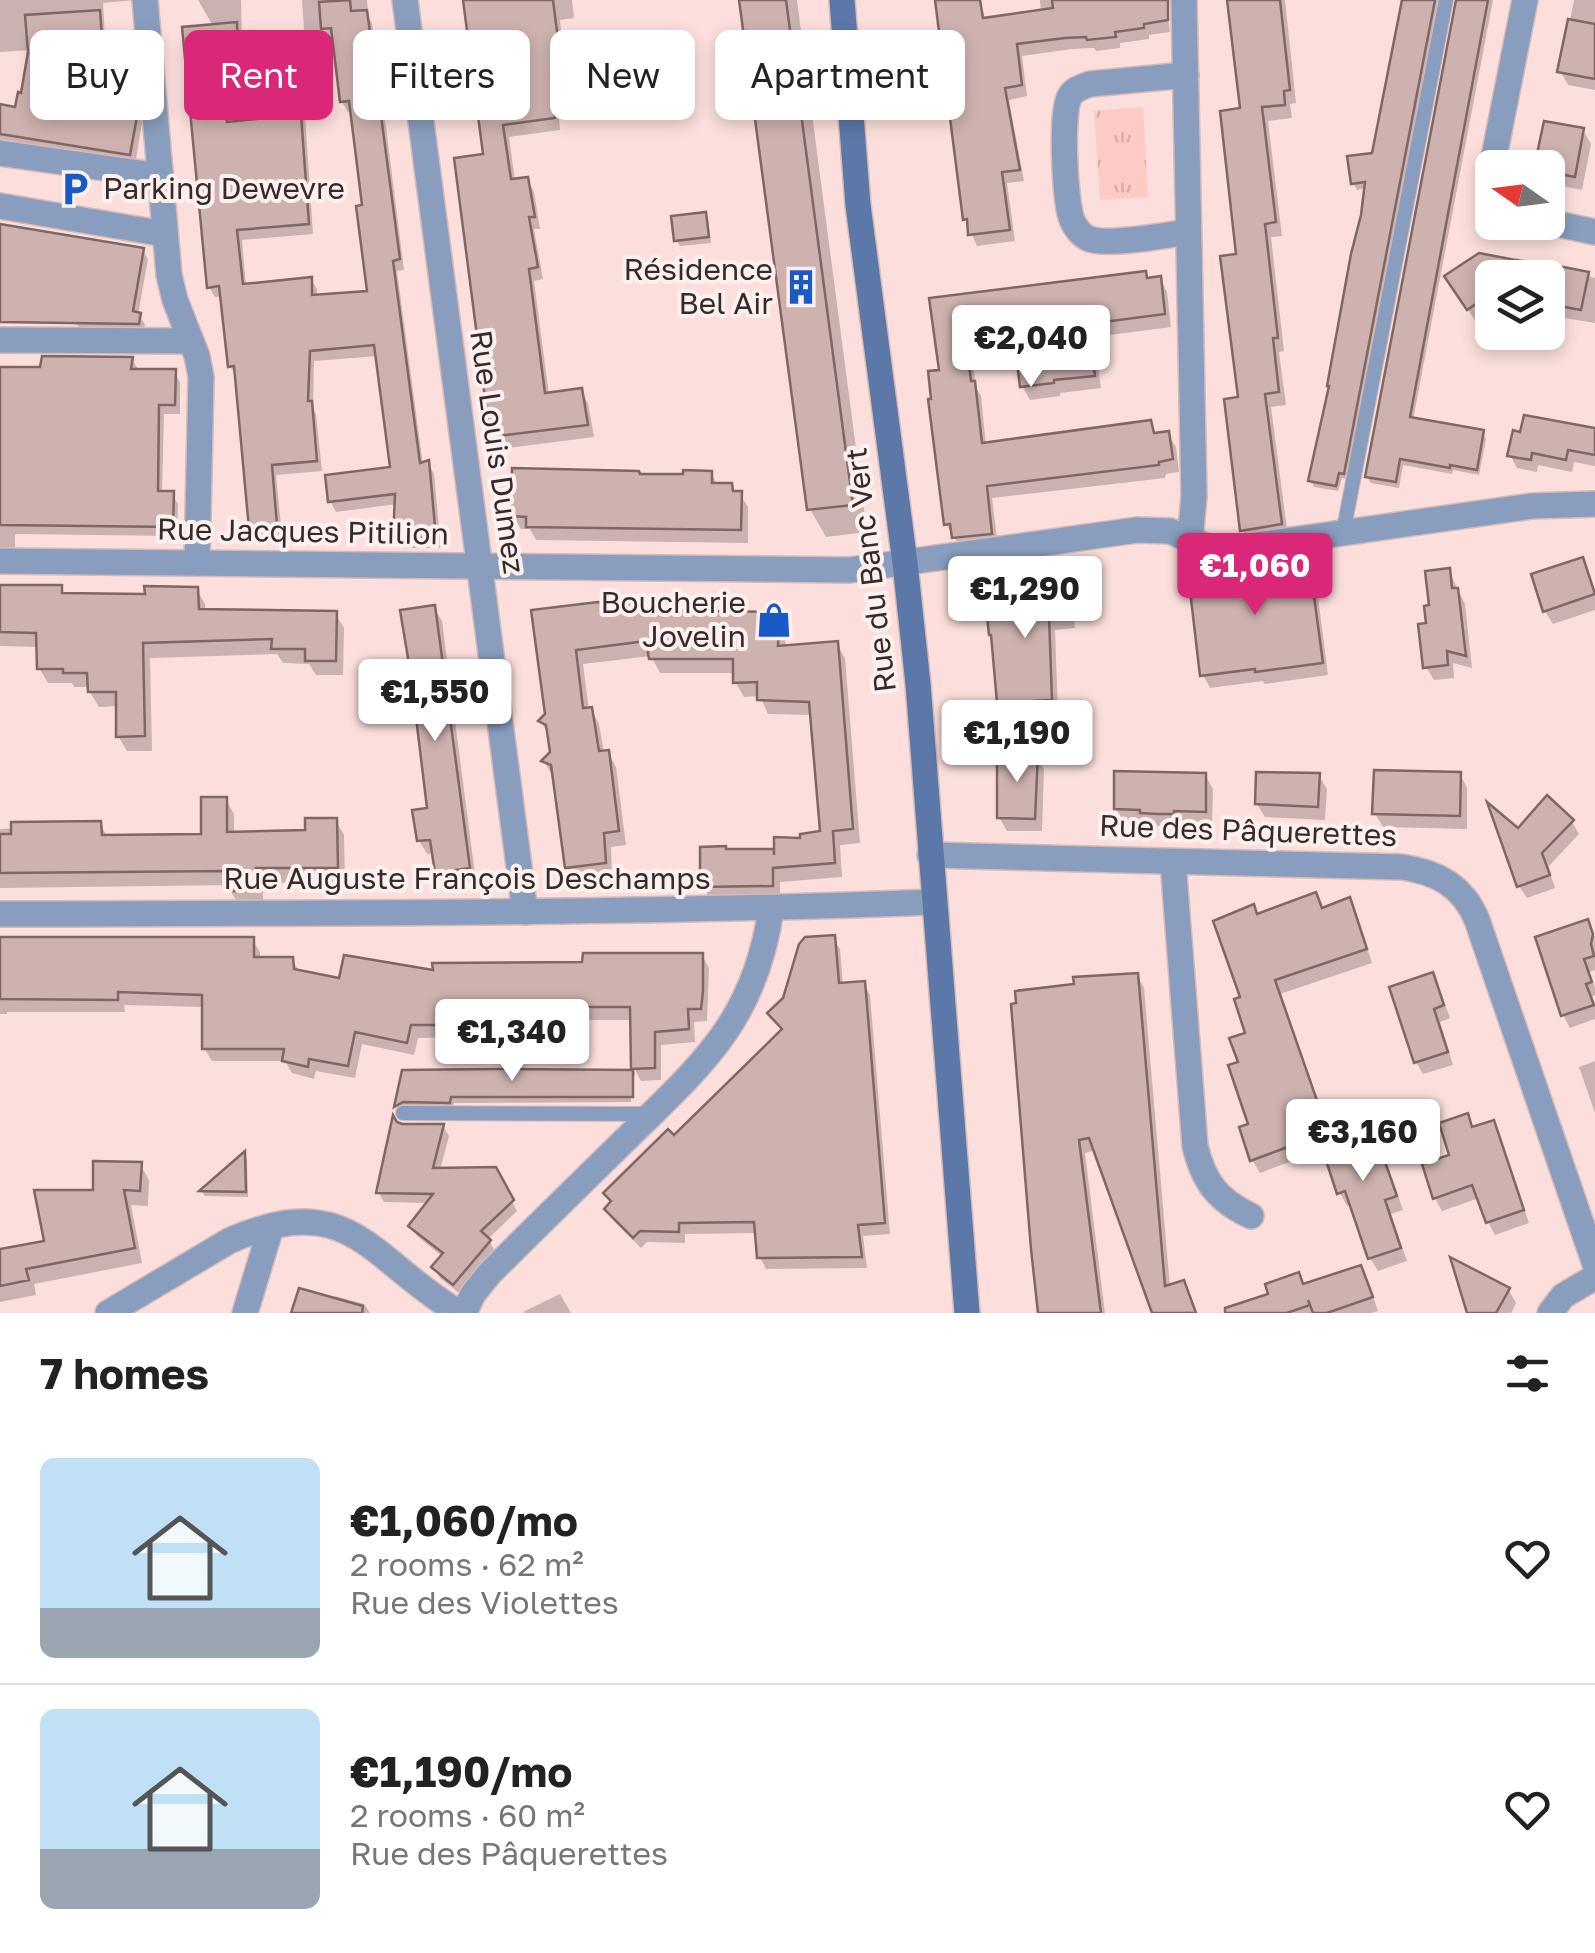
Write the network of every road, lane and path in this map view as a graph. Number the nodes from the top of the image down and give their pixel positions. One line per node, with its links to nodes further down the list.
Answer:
1 (145, 0): 10 (street)
2 (405, 0): 24 (street, Rue Louis Dumez)
3 (842, 0): 22 (street, Rue du Banc Vert)
4 (1184, 0): 7 (street)
5 (1446, 0): 19 (lane)
6 (1525, 0): 8 (street)
7 (1186, 75): 13 (street); 13 (street)
8 (1495, 150)
9 (0, 153): 10 (street)
10 (160, 176): 15 (street)
11 (0, 206): 15 (street)
12 (1565, 226): 14 (street)
13 (1188, 232): 20 (street)
14 (1595, 232)
15 (165, 234): 17 (street)
16 (0, 340): 17 (street)
17 (190, 341): 23 (street)
18 (1595, 504): 19 (street, Rue Jacques Pitilion)
19 (1343, 533): 20 (street, Rue Jacques Pitilion)
20 (1190, 540): 22 (street, Rue Jacques Pitilion)
21 (0, 561): 23 (street, Rue Jacques Pitilion)
22 (905, 563): 24 (street, Rue Jacques Pitilion); 25 (street, Rue du Banc Vert)
23 (197, 564): 24 (street, Rue Jacques Pitilion)
24 (480, 566): 29 (street, Rue Louis Dumez)
25 (930, 855): 26 (street, Rue des Pâquerettes); 27 (street, Rue du Banc Vert)
26 (1173, 862): 33 (street); 35 (street, Rue des Pâquerettes)
27 (934, 902): 28 (street, Rue Auguste François Deschamps); 40 (street, Rue du Banc Vert)
28 (771, 908): 29 (street, Rue Auguste François Deschamps); 32 (street)
29 (525, 912): 30 (street, Rue Auguste François Deschamps)
30 (0, 914)
31 (403, 1112): 32 (lane)
32 (651, 1114): 39 (street)
33 (1251, 1216)
34 (271, 1227): 37 (street); 38 (street); 39 (street)
35 (1595, 1264)
36 (1595, 1277): 41 (street)
37 (108, 1313)
38 (245, 1313)
39 (462, 1313)
40 (966, 1313)
41 (1550, 1313)

